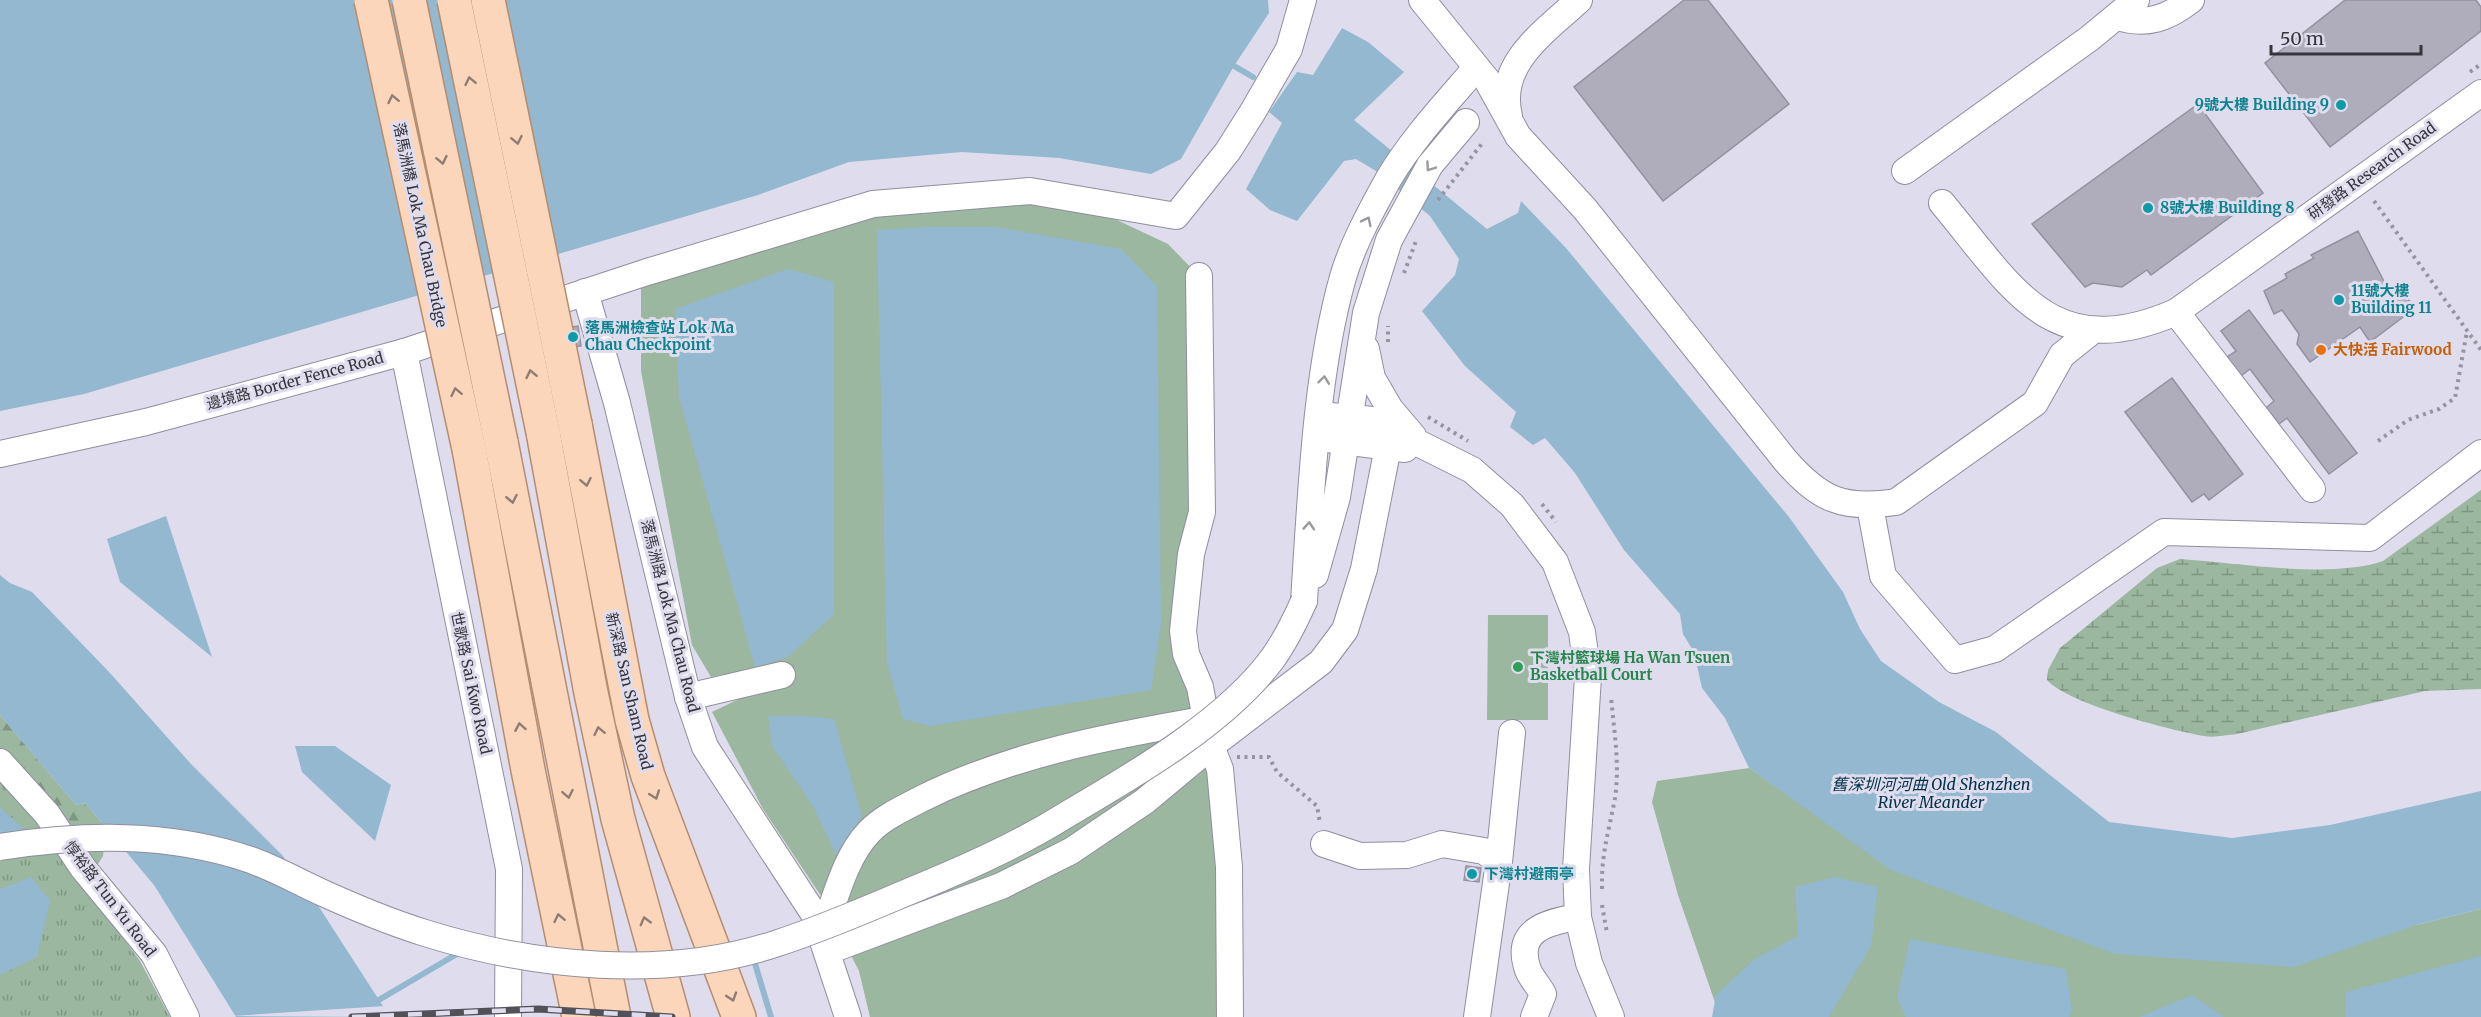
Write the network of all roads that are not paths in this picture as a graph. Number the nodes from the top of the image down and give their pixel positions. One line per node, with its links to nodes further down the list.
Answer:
1 (371, 0): 43 (main road, 落馬洲橋 Lok Ma Chau Bridge, one-way to 1, bridge)
2 (409, 0): 44 (main road, one-way to 44, bridge)
3 (454, 0): 45 (main road, one-way to 3, bridge)
4 (488, 0): 46 (main road, 新深路 San Sham Road, one-way to 46, bridge)
5 (1304, 0): 17 (street, 邊境路 Border Fence Road)
6 (1422, 0): 10 (street)
7 (1579, 0): 13 (street)
8 (2191, 0): 9 (street)
9 (2127, 9): 14 (street)
10 (1476, 68): 13 (street); 22 (street, one-way to 10)
11 (2475, 83): 18 (street, 研發路 Research Road)
12 (1467, 122): 19 (street, one-way to 19)
13 (1518, 136): 29 (street)
14 (1905, 171)
15 (1942, 203): 20 (street, 研發路 Research Road)
16 (1199, 276): 34 (street)
17 (585, 292): 21 (street, 邊境路 Border Fence Road); 32 (street, 落馬洲路 Lok Ma Chau Road)
18 (2176, 312): 20 (street, 研發路 Research Road); 28 (street)
19 (1363, 331): 23 (street); 25 (street)
20 (2092, 331): 29 (street)
21 (404, 351): 27 (street, 邊境路 Border Fence Road); 42 (street, 世歌路 Sai Kwo Road)
22 (1319, 426): 23 (street); 30 (street, one-way to 22)
23 (1347, 430): 24 (street); 25 (street); 30 (street)
24 (1388, 447): 25 (street); 34 (street)
25 (1436, 452): 39 (street)
26 (2481, 453): 29 (street)
27 (0, 454)
28 (2312, 489)
29 (1870, 506)
30 (1304, 601): 37 (street, bridge)
31 (782, 675): 32 (street)
32 (687, 697): 40 (street, 落馬洲路 Lok Ma Chau Road)
33 (1512, 733): 38 (street)
34 (1214, 734): 40 (street); 40 (street); 48 (street)
35 (0, 762): 41 (street, 惇裕路 Tun Yu Road)
36 (1324, 844): 38 (street)
37 (0, 847)
38 (1498, 862): 49 (street)
39 (1578, 917): 50 (street); 51 (street)
40 (825, 943): 47 (street, 落馬洲路 Lok Ma Chau Road)
41 (186, 1017)
42 (508, 1017)
43 (579, 1017)
44 (614, 1017)
45 (673, 1017)
46 (739, 1017)
47 (848, 1017)
48 (1230, 1017)
49 (1478, 1017)
50 (1534, 1017)
51 (1611, 1017)

